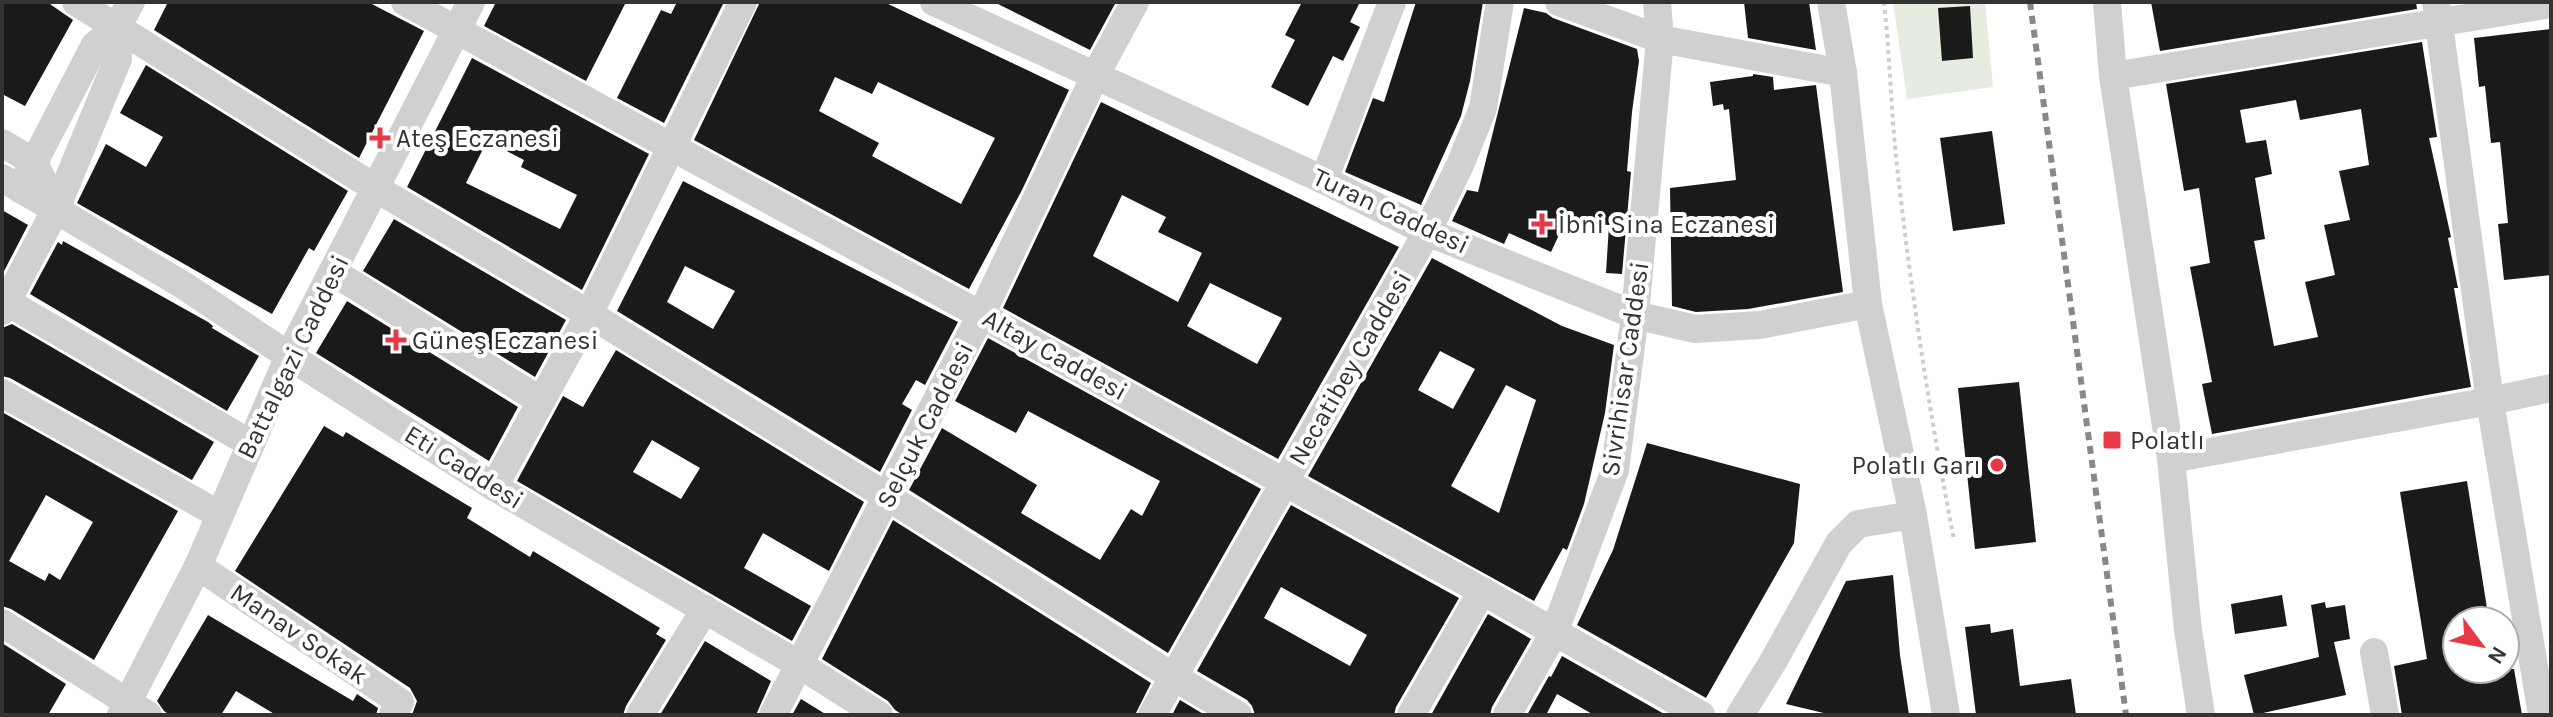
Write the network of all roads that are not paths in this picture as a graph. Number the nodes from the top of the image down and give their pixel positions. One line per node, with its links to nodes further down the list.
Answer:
1 (76, 2): 16 (street)
2 (131, 2): 16 (street)
3 (405, 2): 17 (street, Altay Caddesi)
4 (471, 2): 17 (street, Battalgazi Caddesi)
5 (743, 2): 23 (street)
6 (934, 2): 20 (street, Turan Caddesi)
7 (1135, 2): 20 (street, Selçuk Caddesi)
8 (1392, 2): 25 (street)
9 (1500, 2): 29 (street, Necatibey Caddesi)
10 (1559, 2): 18 (street)
11 (1657, 2): 18 (street, Sivrihisar Caddesi)
12 (1831, 2): 19 (street)
13 (2107, 2): 21 (street)
14 (2551, 4): 15 (street)
15 (2438, 13): 21 (street); 40 (street)
16 (117, 27): 24 (street); 27 (street); 28 (street)
17 (455, 32): 23 (street, Altay Caddesi); 27 (street, Battalgazi Caddesi)
18 (1660, 39): 19 (street); 35 (street, Sivrihisar Caddesi)
19 (1843, 73): 32 (street)
20 (1095, 76): 25 (street, Turan Caddesi); 34 (street, Selçuk Caddesi)
21 (2113, 76): 42 (street)
22 (2, 143): 24 (street)
23 (670, 147): 33 (street); 34 (street, Altay Caddesi)
24 (34, 162): 26 (street); 28 (street)
25 (1324, 180): 29 (street, Turan Caddesi)
26 (11, 184): 28 (street, Eti Caddesi)
27 (377, 189): 30 (street, Battalgazi Caddesi); 33 (street)
28 (56, 209): 31 (street); 36 (street, Eti Caddesi)
29 (1427, 232): 35 (street, Turan Caddesi); 43 (street, Necatibey Caddesi)
30 (333, 272): 36 (street, Battalgazi Caddesi); 39 (street)
31 (4, 304): 41 (street)
32 (1868, 304): 35 (street, Turan Caddesi); 47 (street)
33 (589, 314): 39 (street); 45 (street)
34 (981, 315): 43 (street, Altay Caddesi); 45 (street, Selçuk Caddesi)
35 (1635, 315): 52 (street, Sivrihisar Caddesi)
36 (289, 356): 41 (street, Battalgazi Caddesi); 44 (street, Eti Caddesi)
37 (2551, 388): 40 (street)
38 (2, 393): 46 (street)
39 (541, 401): 44 (street)
40 (2490, 401): 42 (street); 70 (street)
41 (251, 444): 46 (street, Battalgazi Caddesi)
42 (2171, 459): 68 (street)
43 (1285, 482): 49 (street, Altay Caddesi); 55 (street, Necatibey Caddesi)
44 (494, 487): 50 (street, Eti Caddesi)
45 (888, 497): 54 (street, Selçuk Caddesi); 55 (street)
46 (220, 515): 48 (street, Battalgazi Caddesi)
47 (1913, 515): 66 (street); 67 (street)
48 (198, 566): 56 (street, Manav Sokak); 57 (street, Battalgazi Caddesi)
49 (1482, 591): 52 (street, Altay Caddesi); 63 (street)
50 (705, 609): 54 (street, Eti Caddesi); 58 (street)
51 (2, 623): 57 (street)
52 (1554, 633): 64 (street, Sivrihisar Caddesi); 65 (street, Altay Caddesi)
53 (2374, 652): 69 (street)
54 (800, 665): 59 (street, Selçuk Caddesi); 60 (street, Eti Caddesi)
55 (1172, 676): 61 (street, Necatibey Caddesi); 62 (street)
56 (397, 708)
57 (132, 711)
58 (640, 715)
59 (773, 715)
60 (879, 715)
61 (1152, 715)
62 (1238, 715)
63 (1411, 715)
64 (1507, 715)
65 (1701, 715)
66 (1740, 715)
67 (1946, 715)
68 (2201, 715)
69 (2385, 715)
70 (2542, 715)

